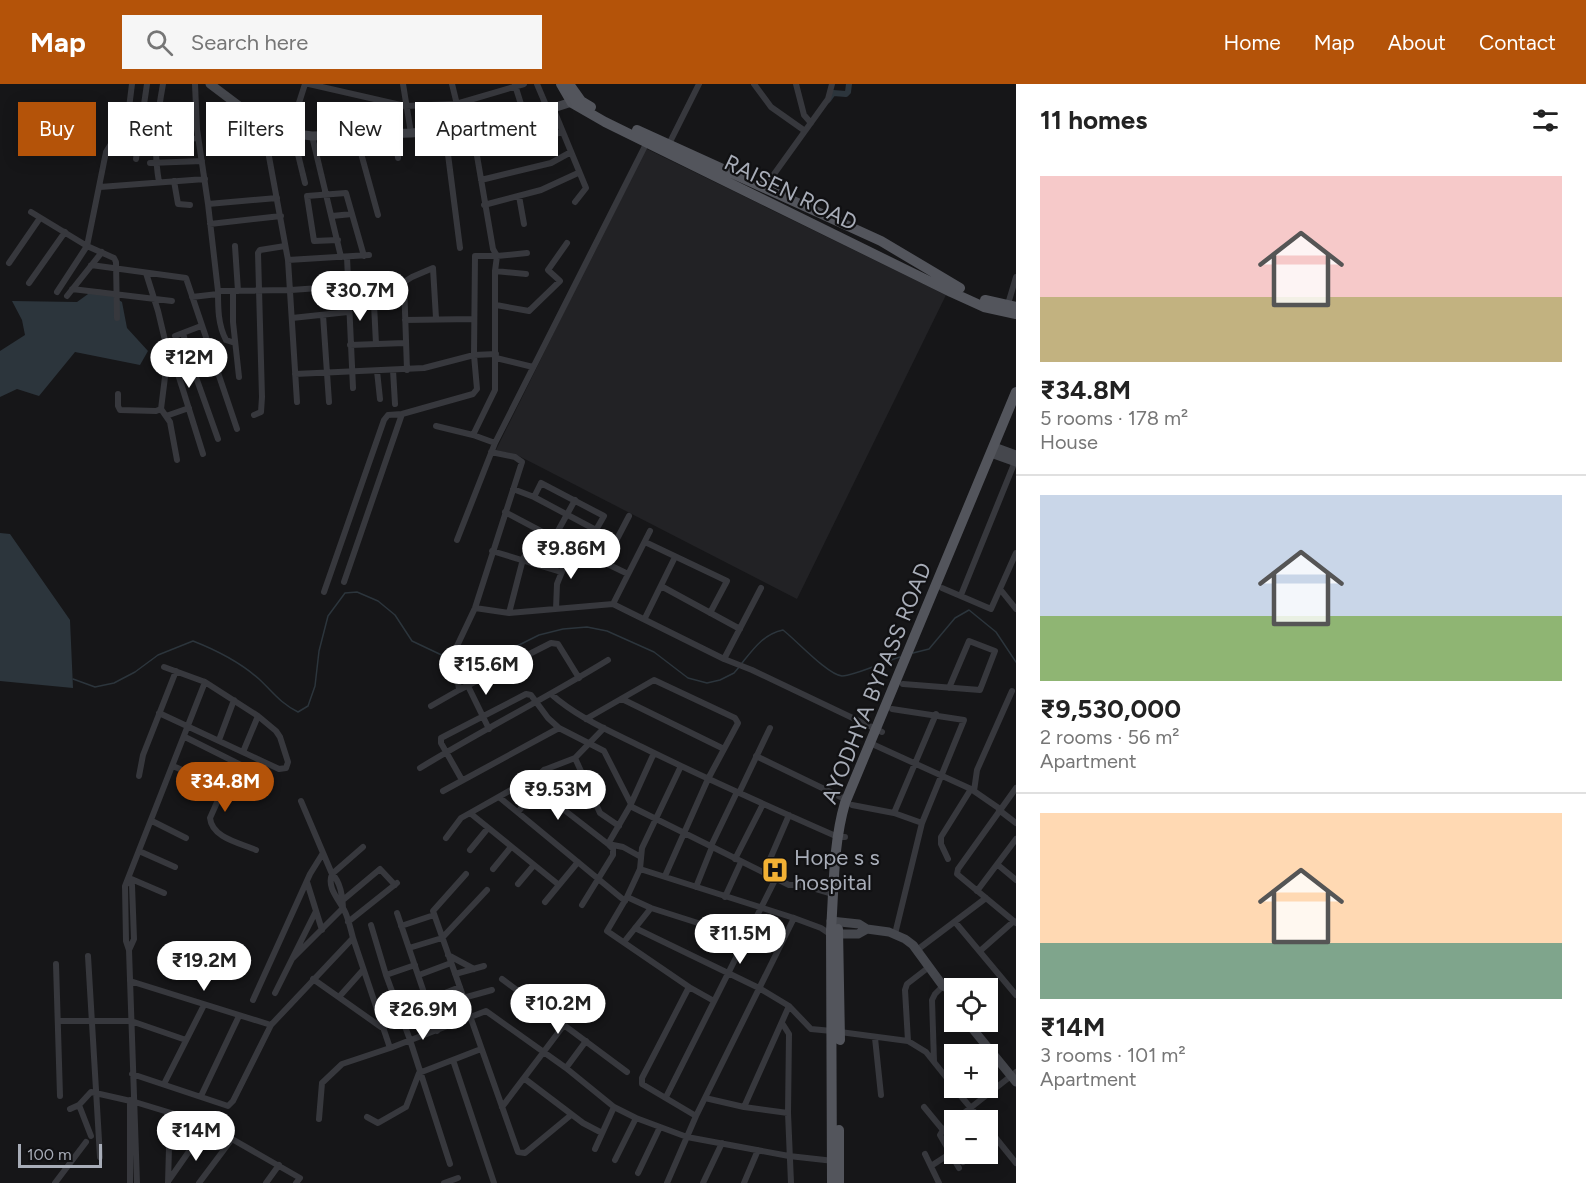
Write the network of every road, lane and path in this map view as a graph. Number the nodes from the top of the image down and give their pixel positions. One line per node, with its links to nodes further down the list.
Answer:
1 (132, 84): 58 (street)
2 (147, 84): 49 (street)
3 (163, 84): 51 (street)
4 (195, 84): 40 (street)
5 (210, 84): 19 (street)
6 (307, 84): 20 (street); 25 (street)
7 (403, 84): 25 (street)
8 (452, 84): 21 (street)
9 (524, 84): 17 (street)
10 (537, 84): 24 (street)
11 (561, 84): 18 (main road, RAISEN ROAD)
12 (569, 84): 18 (main road, RAISEN ROAD)
13 (699, 84): 42 (street)
14 (754, 84): 30 (street)
15 (796, 84): 29 (street)
16 (832, 84): 29 (street)
17 (515, 86): 22 (street); 23 (street)
18 (576, 101): 27 (street); 41 (main road, RAISEN ROAD)
19 (234, 102)
20 (301, 102)
21 (456, 102)
22 (463, 102)
23 (520, 102)
24 (547, 102)
25 (405, 106): 26 (street); 33 (street)
26 (415, 106)
27 (558, 107)
28 (558, 122): 31 (street)
29 (811, 123): 30 (street)
30 (806, 131): 59 (street)
31 (563, 132): 35 (street); 43 (street)
32 (403, 133): 33 (street)
33 (411, 133): 34 (street)
34 (415, 133)
35 (558, 133)
36 (305, 135): 37 (street)
37 (312, 136): 38 (street); 60 (street)
38 (317, 136)
39 (194, 138): 40 (street)
40 (198, 138): 50 (street)
41 (648, 140): 42 (main road, RAISEN ROAD); 130 (street)
42 (667, 148): 59 (main road, RAISEN ROAD); 86 (main road, RAISEN ROAD)
43 (571, 152): 52 (street); 54 (street)
44 (269, 156): 62 (street)
45 (297, 156): 57 (street)
46 (362, 156): 69 (street)
47 (448, 156): 82 (street)
48 (477, 156): 54 (street)
49 (136, 159)
50 (202, 161): 51 (street); 53 (street)
51 (152, 163): 56 (street)
52 (578, 172): 61 (street); 63 (street)
53 (205, 179): 55 (street); 64 (street)
54 (481, 180): 65 (street)
55 (174, 181): 56 (street); 66 (street)
56 (159, 182): 58 (street)
57 (305, 183)
58 (100, 187): 79 (street)
59 (764, 188): 78 (main road, RAISEN ROAD)
60 (327, 194): 68 (street); 71 (street); 76 (street)
61 (519, 196): 65 (street); 74 (street)
62 (277, 198): 64 (street); 70 (street)
63 (575, 202)
64 (208, 204): 73 (street)
65 (484, 205): 85 (street)
66 (190, 206)
67 (31, 212): 72 (street)
68 (352, 214): 71 (street); 87 (street)
69 (378, 215)
70 (280, 216): 73 (street); 81 (street)
71 (332, 216): 76 (street)
72 (40, 218): 75 (street); 89 (street)
73 (210, 224): 105 (street)
74 (524, 224)
75 (64, 232): 79 (street); 97 (street)
76 (338, 240): 87 (street)
77 (567, 243): 111 (street)
78 (884, 243): 86 (main road); 113 (main road, RAISEN ROAD)
79 (87, 246): 83 (street); 104 (street)
80 (235, 246): 103 (street)
81 (285, 246): 88 (street); 101 (street)
82 (460, 248)
83 (102, 252): 90 (street); 91 (street)
84 (527, 253): 85 (street)
85 (497, 256): 92 (street); 118 (street)
86 (877, 256): 113 (main road, RAISEN ROAD)
87 (344, 257): 88 (street); 99 (street)
88 (288, 260): 102 (street)
89 (9, 263)
90 (91, 265): 91 (street); 100 (street)
91 (116, 269): 93 (street); 106 (street)
92 (495, 271): 94 (street); 111 (street)
93 (146, 273): 108 (street); 109 (street)
94 (526, 274)
95 (1016, 277): 113 (street)
96 (404, 282): 98 (street); 117 (street); 119 (street)
97 (29, 283)
98 (373, 284): 99 (street); 125 (street)
99 (347, 288): 102 (street); 112 (street)
100 (72, 289): 106 (street); 107 (street)
101 (259, 290): 102 (street); 103 (street); 150 (street)
102 (291, 290): 116 (street)
103 (236, 291): 105 (street); 123 (street)
104 (57, 292)
105 (218, 293): 108 (street); 123 (street)
106 (117, 295): 109 (street); 115 (street)
107 (67, 296)
108 (192, 297): 120 (street)
109 (154, 300): 110 (street); 127 (street)
110 (172, 301)
111 (496, 305): 129 (street)
112 (348, 312): 114 (street); 126 (street)
113 (1013, 312)
114 (323, 315): 116 (street); 134 (street)
115 (117, 318)
116 (292, 318): 136 (street)
117 (436, 318): 118 (street); 119 (street)
118 (474, 319): 128 (street)
119 (405, 320): 124 (street)
120 (201, 326): 121 (street); 152 (street)
121 (183, 333): 122 (street); 154 (street)
122 (175, 336)
123 (235, 343): 137 (street)
124 (405, 343): 125 (street); 132 (street)
125 (376, 344): 126 (street)
126 (350, 345): 135 (street)
127 (168, 353): 145 (street); 146 (street)
128 (474, 355): 129 (street); 132 (street); 148 (street)
129 (496, 356): 130 (street); 153 (street)
130 (533, 367): 155 (street)
131 (393, 370): 132 (street); 133 (street); 144 (street)
132 (407, 370)
133 (377, 371): 135 (street); 141 (street)
134 (327, 372): 135 (street); 136 (street); 143 (street)
135 (351, 372): 138 (street)
136 (295, 374): 142 (street)
137 (239, 377)
138 (353, 388)
139 (1016, 392): 156 (main road, AYODHYA BYPASS ROAD)
140 (118, 394): 146 (street)
141 (381, 399)
142 (297, 402)
143 (329, 402)
144 (395, 405)
145 (189, 408): 149 (street); 158 (street)
146 (161, 409): 149 (street)
147 (1016, 411): 156 (main road, AYODHYA BYPASS ROAD)
148 (402, 414): 180 (street); 185 (street)
149 (166, 416): 159 (street)
150 (254, 416)
151 (436, 426): 153 (street)
152 (237, 429)
153 (474, 435): 155 (street)
154 (218, 439)
155 (495, 443): 157 (street)
156 (996, 451): 160 (street); 183 (main road, AYODHYA BYPASS ROAD); 195 (main road, AYODHYA BYPASS ROAD)
157 (490, 452): 161 (street); 170 (street)
158 (203, 454)
159 (177, 460)
160 (1016, 460): 186 (street)
161 (513, 489): 162 (street); 164 (street)
162 (534, 497): 163 (street); 165 (street)
163 (575, 500): 165 (street); 165 (street)
164 (506, 512): 167 (street); 173 (street)
165 (568, 514): 169 (street)
166 (629, 516): 177 (street)
167 (539, 530): 169 (street); 176 (street)
168 (650, 531): 171 (street)
169 (554, 538): 172 (street)
170 (457, 540)
171 (645, 542): 175 (street); 179 (street)
172 (572, 548): 177 (street); 178 (street)
173 (492, 551): 176 (street); 188 (street)
174 (1016, 553): 184 (street)
175 (675, 557): 181 (street); 192 (street)
176 (523, 560): 178 (street); 191 (street)
177 (604, 562): 179 (street)
178 (561, 572): 189 (street)
179 (628, 574): 187 (street)
180 (344, 582)
181 (661, 586): 192 (street); 193 (street)
182 (761, 588): 194 (street)
183 (942, 588): 186 (street); 195 (main road, AYODHYA BYPASS ROAD)
184 (1000, 589): 186 (street); 190 (street)
185 (324, 592)
186 (961, 595)
187 (613, 604): 189 (street); 193 (street)
188 (475, 608): 191 (street); 206 (street)
189 (556, 609): 191 (street)
190 (1016, 609)
191 (509, 613)
192 (710, 613): 194 (street)
193 (645, 618): 196 (street)
194 (740, 629): 196 (street)
195 (918, 636): 200 (main road, AYODHYA BYPASS ROAD)
196 (724, 659): 225 (street)
197 (608, 660): 201 (street)
198 (164, 666): 199 (street)
199 (176, 671): 202 (street); 214 (street)
200 (904, 671): 203 (main road, AYODHYA BYPASS ROAD); 225 (main road, AYODHYA BYPASS ROAD)
201 (579, 678): 204 (street); 208 (street)
202 (205, 682): 210 (street); 219 (street)
203 (903, 684): 205 (street); 213 (main road, AYODHYA BYPASS ROAD)
204 (468, 686): 206 (street); 217 (street)
205 (949, 688): 205 (street)
206 (459, 690): 212 (street)
207 (1012, 691): 252 (street)
208 (551, 694): 211 (street); 218 (street)
209 (622, 699): 218 (street); 231 (street); 231 (street)
210 (234, 700): 216 (street); 227 (street)
211 (538, 702): 217 (street); 220 (street); 223 (street)
212 (431, 706)
213 (892, 709): 215 (street); 225 (main road, AYODHYA BYPASS ROAD)
214 (159, 713): 219 (street); 244 (street)
215 (936, 714): 238 (street); 243 (street)
216 (258, 716): 232 (street); 232 (street)
217 (483, 716): 223 (street); 224 (street)
218 (586, 719): 221 (street)
219 (189, 726): 226 (street); 227 (street)
220 (559, 728): 229 (street); 247 (street)
221 (604, 728): 229 (street); 234 (street)
222 (770, 728): 235 (street)
223 (489, 729): 228 (street)
224 (457, 730): 228 (street); 233 (street)
225 (879, 731): 230 (main road, AYODHYA BYPASS ROAD)
226 (184, 737): 237 (street); 239 (street)
227 (219, 740): 232 (street)
228 (463, 742): 233 (street)
229 (590, 743): 236 (street); 260 (street)
230 (873, 745): 238 (street); 257 (main road, AYODHYA BYPASS ROAD)
231 (724, 749): 245 (street)
232 (243, 752)
233 (447, 752): 241 (street); 247 (street)
234 (654, 753): 240 (street); 260 (street)
235 (756, 756): 254 (street); 257 (street)
236 (575, 758): 242 (street); 258 (street)
237 (235, 762): 246 (street); 281 (street)
238 (915, 763): 243 (street); 264 (street)
239 (173, 766): 248 (street); 267 (street)
240 (681, 766): 245 (street); 266 (street)
241 (420, 768)
242 (544, 770): 249 (street); 258 (street)
243 (942, 775): 252 (street); 268 (street)
244 (139, 776)
245 (708, 779): 254 (street); 272 (street)
246 (271, 780)
247 (462, 780): 253 (street)
248 (212, 783)
249 (530, 783): 251 (street); 255 (street)
250 (1016, 788): 261 (street)
251 (537, 789): 262 (street); 277 (street)
252 (972, 790): 261 (street); 286 (street)
253 (443, 791)
254 (738, 793): 259 (street); 278 (street)
255 (499, 797): 262 (street); 263 (street)
256 (301, 801): 284 (street)
257 (850, 802): 264 (street); 273 (main road, AYODHYA BYPASS ROAD)
258 (597, 804): 270 (street)
259 (763, 804): 265 (street); 287 (street)
260 (630, 805): 266 (street); 270 (street)
261 (1000, 810): 269 (street); 307 (street)
262 (518, 812): 288 (street)
263 (470, 813): 271 (street); 275 (street)
264 (894, 813): 268 (street)
265 (789, 815): 273 (street); 294 (street)
266 (656, 819): 272 (street); 285 (street)
267 (152, 821): 274 (street); 283 (street)
268 (922, 823): 335 (street)
269 (1016, 823)
270 (619, 826): 277 (street)
271 (488, 828): 280 (street); 282 (street)
272 (686, 832): 278 (street); 297 (street)
273 (842, 837): 309 (main road, AYODHYA BYPASS ROAD); 325 (main road, AYODHYA BYPASS ROAD)
274 (186, 838)
275 (446, 838)
276 (1016, 839): 289 (street)
277 (610, 845): 285 (street); 298 (street)
278 (711, 846): 287 (street); 305 (street)
279 (363, 847): 295 (street)
280 (511, 847): 290 (street); 293 (street)
281 (256, 850)
282 (470, 850)
283 (139, 851): 291 (street); 300 (street)
284 (323, 853): 295 (street); 302 (street)
285 (641, 857): 292 (street)
286 (948, 859)
287 (738, 861): 294 (street); 310 (street)
288 (578, 862): 298 (street); 304 (street)
289 (998, 865): 301 (street); 307 (street)
290 (534, 866): 303 (street); 304 (street)
291 (175, 867)
292 (640, 868): 297 (street); 312 (street)
293 (494, 869)
294 (764, 873): 299 (street)
295 (332, 874): 313 (street); 317 (street)
296 (466, 874): 323 (street)
297 (665, 876): 305 (street)
298 (598, 878): 312 (street); 315 (street)
299 (776, 878): 309 (street); 316 (street)
300 (128, 880): 308 (street); 320 (street); 321 (street)
301 (1016, 880)
302 (307, 882): 319 (street); 371 (street)
303 (518, 884)
304 (559, 885): 314 (street)
305 (696, 887): 310 (street)
306 (487, 890): 337 (street)
307 (977, 891): 311 (street)
308 (164, 893)
309 (832, 894): 325 (main road, AYODHYA BYPASS ROAD)
310 (725, 897): 316 (street)
311 (986, 898): 327 (street); 328 (street)
312 (626, 899): 318 (street); 339 (street)
313 (343, 900): 317 (street); 326 (street)
314 (545, 902)
315 (582, 905)
316 (761, 907): 324 (street); 338 (street)
317 (343, 908): 326 (street); 333 (street)
318 (651, 908): 331 (street); 338 (street)
319 (316, 911): 333 (street); 346 (street)
320 (125, 913): 321 (street); 341 (street)
321 (133, 913): 341 (street)
322 (397, 913): 330 (street)
323 (434, 915): 330 (street); 337 (street)
324 (794, 918): 334 (street); 364 (street)
325 (835, 921): 332 (street); 334 (main road, AYODHYA BYPASS ROAD)
326 (348, 922): 336 (street)
327 (955, 922): 342 (street); 343 (street)
328 (1015, 922): 343 (street)
329 (371, 925): 356 (street)
330 (401, 926): 340 (street)
331 (635, 928): 339 (street); 354 (street)
332 (867, 929): 334 (street); 335 (street)
333 (322, 930): 346 (street)
334 (830, 932): 386 (main road, AYODHYA BYPASS ROAD)
335 (894, 934): 342 (street)
336 (353, 938): 353 (street); 358 (street)
337 (442, 938): 340 (street); 344 (street)
338 (745, 938): 354 (street)
339 (624, 942): 363 (street)
340 (409, 948): 349 (street)
341 (129, 950): 360 (street)
342 (917, 951): 351 (street)
343 (980, 951): 368 (street)
344 (448, 955): 347 (street); 352 (street)
345 (88, 956): 378 (street)
346 (293, 958): 366 (street)
347 (451, 963): 355 (street); 357 (street)
348 (56, 964): 379 (street)
349 (415, 965): 356 (street); 357 (street)
350 (484, 966): 352 (street)
351 (928, 967): 361 (street); 393 (street)
352 (474, 969): 355 (street)
353 (363, 970): 369 (street); 384 (street)
354 (728, 972): 364 (street); 373 (street)
355 (455, 974): 362 (street)
356 (386, 975): 391 (street)
357 (418, 975): 372 (street)
358 (313, 979): 369 (street); 382 (street)
359 (502, 979): 383 (street)
360 (130, 981): 374 (street); 380 (street)
361 (943, 986): 367 (street); 398 (street)
362 (460, 987): 370 (street); 372 (street)
363 (689, 987): 373 (street); 411 (street)
364 (759, 988): 375 (street); 412 (street)
365 (492, 990): 370 (street)
366 (275, 993)
367 (944, 993)
368 (1016, 995)
369 (339, 996): 384 (street)
370 (463, 998): 377 (street)
371 (253, 999)
372 (427, 1000): 385 (street)
373 (714, 1001): 411 (street)
374 (204, 1005): 376 (street); 390 (street)
375 (789, 1006): 381 (street); 386 (street)
376 (239, 1016): 382 (street); 410 (street)
377 (470, 1018): 385 (street); 395 (street); 396 (street)
378 (91, 1020): 379 (street); 380 (street); 407 (street)
379 (58, 1021): 409 (street)
380 (131, 1021): 390 (street); 402 (street)
381 (782, 1023): 418 (street); 425 (street)
382 (271, 1025): 410 (street)
383 (564, 1025): 392 (street); 396 (street)
384 (382, 1027): 394 (street)
385 (437, 1030): 391 (street)
386 (836, 1032): 389 (street); 447 (main road, AYODHYA BYPASS ROAD)
387 (976, 1032): 404 (street)
388 (983, 1032): 404 (street)
389 (875, 1038): 393 (street); 408 (street)
390 (186, 1040): 406 (street)
391 (410, 1040): 394 (street); 401 (street)
392 (586, 1041): 399 (street); 400 (street)
393 (908, 1041): 398 (street)
394 (390, 1048): 430 (street)
395 (482, 1049): 397 (street); 416 (street)
396 (544, 1053): 399 (street); 405 (street)
397 (453, 1060): 401 (street); 463 (street)
398 (934, 1062): 403 (street)
399 (566, 1068): 417 (street)
400 (627, 1072)
401 (419, 1073): 428 (street); 449 (street)
402 (132, 1074): 406 (street); 414 (street)
403 (944, 1074)
404 (1015, 1075): 420 (street)
405 (525, 1079): 416 (street); 426 (street)
406 (164, 1084): 410 (street)
407 (96, 1093): 414 (street); 415 (street); 444 (street)
408 (881, 1095)
409 (60, 1096)
410 (201, 1096)
411 (666, 1097): 427 (street)
412 (705, 1098): 418 (street); 427 (street)
413 (963, 1098): 420 (street)
414 (132, 1102): 424 (street); 457 (street); 458 (street)
415 (79, 1105): 421 (street); 456 (street)
416 (502, 1107): 426 (street)
417 (614, 1107): 429 (street); 434 (street)
418 (744, 1107): 425 (street)
419 (924, 1107): 433 (street)
420 (970, 1107): 422 (street); 423 (street)
421 (70, 1109)
422 (967, 1110)
423 (973, 1110)
424 (170, 1113): 436 (street); 455 (street)
425 (788, 1113): 443 (street)
426 (571, 1114): 434 (street)
427 (696, 1116): 435 (street)
428 (367, 1117)
429 (636, 1118): 431 (street); 446 (street)
430 (319, 1119)
431 (660, 1127): 435 (street); 452 (street)
432 (204, 1130): 455 (street)
433 (944, 1130): 438 (street)
434 (602, 1133): 440 (street)
435 (687, 1137): 439 (street); 464 (street)
436 (232, 1139): 450 (street); 459 (street)
437 (998, 1141): 448 (street)
438 (944, 1142)
439 (722, 1143): 441 (street); 465 (street)
440 (595, 1149)
441 (758, 1150): 443 (street); 466 (street)
442 (925, 1154): 451 (street)
443 (789, 1155): 447 (street); 467 (street)
444 (100, 1157)
445 (944, 1158): 451 (street)
446 (615, 1160)
447 (836, 1161): 468 (main road, AYODHYA BYPASS ROAD); 469 (main road, AYODHYA BYPASS ROAD)
448 (1016, 1163)
449 (450, 1164)
450 (279, 1166): 460 (street); 461 (street)
451 (931, 1166): 454 (street)
452 (638, 1173)
453 (458, 1178): 462 (street)
454 (938, 1181): 470 (street)
455 (169, 1182)
456 (55, 1183)
457 (130, 1183)
458 (137, 1183)
459 (199, 1183)
460 (266, 1183)
461 (296, 1183)
462 (444, 1183)
463 (494, 1183)
464 (667, 1183)
465 (703, 1183)
466 (744, 1183)
467 (791, 1183)
468 (832, 1183)
469 (839, 1183)
470 (929, 1183)

